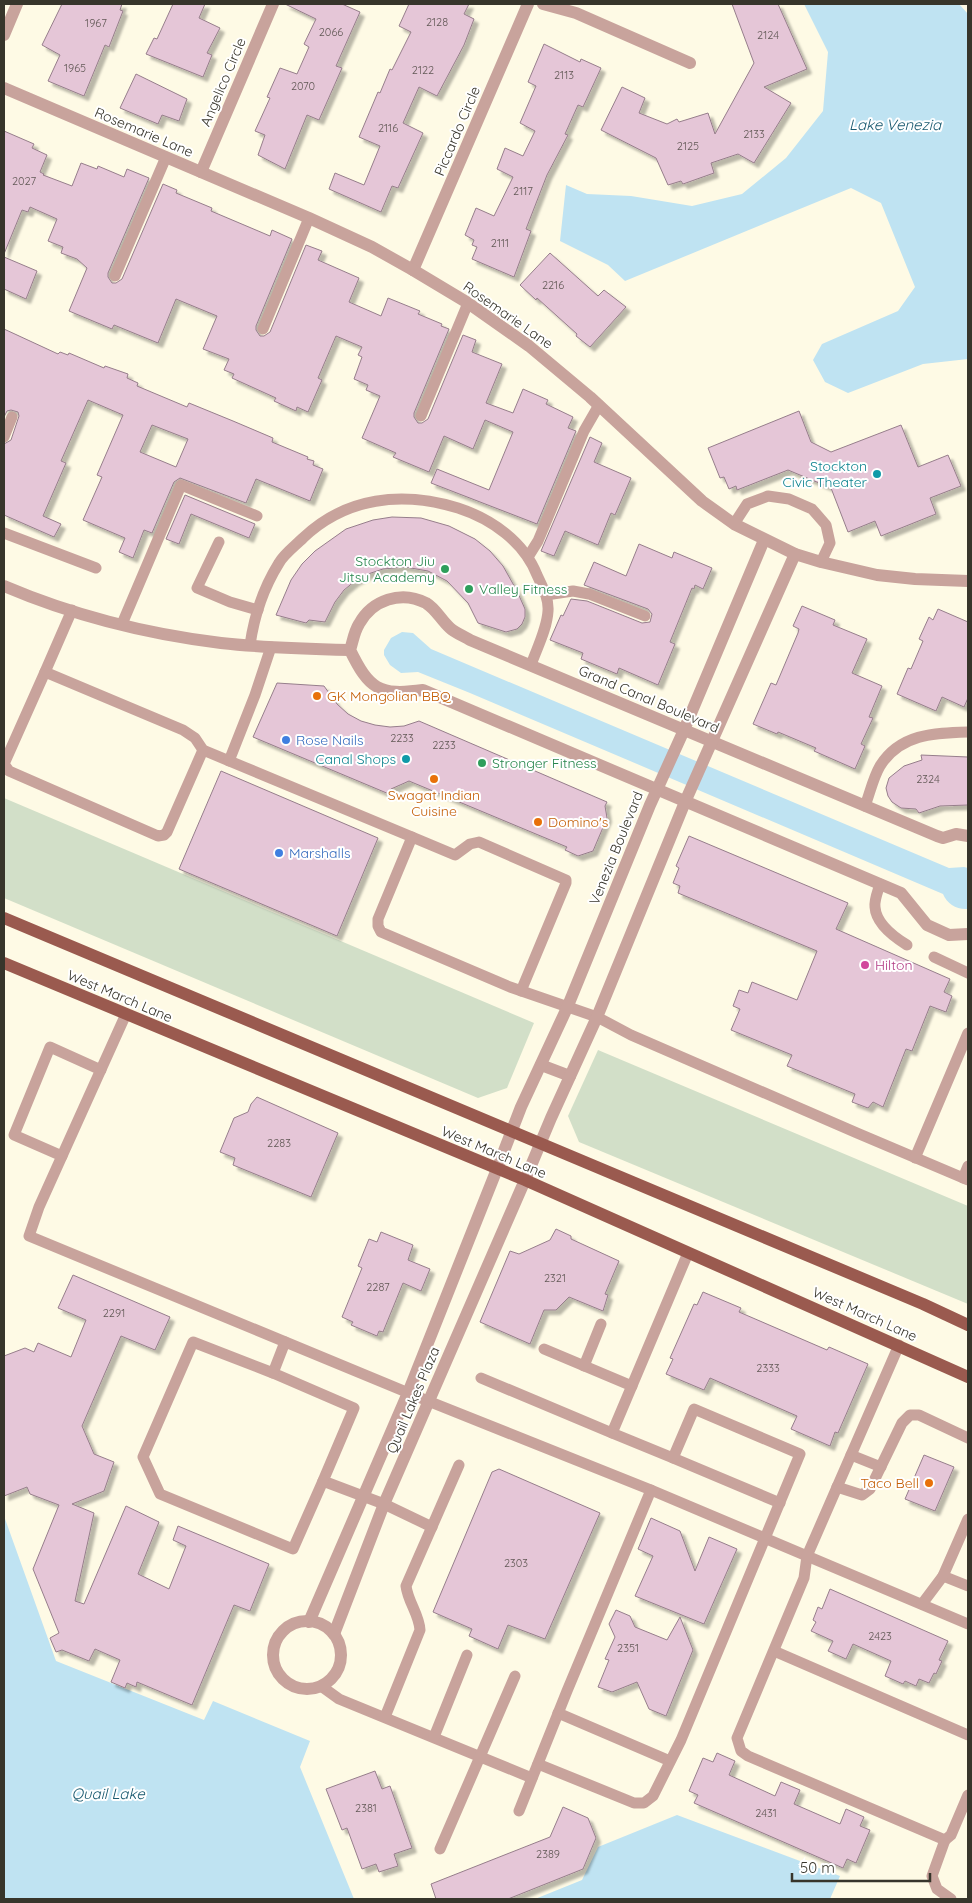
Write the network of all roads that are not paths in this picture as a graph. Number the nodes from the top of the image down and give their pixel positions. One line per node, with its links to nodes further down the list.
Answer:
1 (17, 4): 5 (street)
2 (274, 4): 9 (street, Angelico Circle)
3 (528, 4): 11 (street, Piccardo Circle)
4 (543, 4): 6 (street)
5 (4, 35)
6 (690, 63)
7 (4, 88): 8 (street, Rosemarie Lane)
8 (166, 157): 9 (street, Rosemarie Lane); 12 (lane)
9 (201, 172): 10 (street, Rosemarie Lane)
10 (309, 218): 11 (street, Rosemarie Lane); 14 (lane)
11 (413, 270): 13 (street, Rosemarie Lane)
12 (115, 276)
13 (468, 303): 15 (street, Rosemarie Lane); 16 (lane)
14 (263, 329)
15 (599, 405): 20 (street, Rosemarie Lane); 25 (lane)
16 (421, 416)
17 (12, 417): 18 (lane)
18 (4, 437)
19 (257, 516): 34 (lane)
20 (734, 524): 22 (street, Rosemarie Lane); 26 (lane)
21 (4, 533): 27 (lane)
22 (764, 540): 24 (street, Rosemarie Lane); 40 (street, Venezia Boulevard)
23 (219, 542): 32 (lane)
24 (795, 554): 26 (street, Rosemarie Lane); 42 (street)
25 (528, 557): 30 (lane); 32 (lane)
26 (821, 562): 28 (street, Rosemarie Lane)
27 (96, 568)
28 (968, 581)
29 (4, 586): 31 (street)
30 (546, 595): 33 (lane); 38 (lane)
31 (72, 610): 34 (street); 39 (lane)
32 (258, 610): 35 (lane)
33 (645, 616)
34 (122, 624): 35 (street)
35 (250, 645): 36 (street)
36 (271, 647): 37 (street); 44 (lane)
37 (350, 650): 38 (street, Grand Canal Boulevard); 45 (street)
38 (530, 665): 40 (street, Grand Canal Boulevard)
39 (45, 672): 43 (lane); 43 (lane)
40 (684, 730): 42 (street, Grand Canal Boulevard); 45 (street, Venezia Boulevard)
41 (968, 732): 47 (lane)
42 (713, 742): 46 (street); 47 (street, Grand Canal Boulevard)
43 (203, 750): 44 (lane)
44 (229, 761): 49 (lane)
45 (657, 790): 46 (street); 58 (street, Venezia Boulevard)
46 (685, 802): 50 (street); 60 (street)
47 (866, 806): 48 (street, Grand Canal Boulevard)
48 (968, 836)
49 (412, 837): 57 (lane); 57 (lane)
50 (880, 884): 52 (street); 53 (lane)
51 (4, 918): 65 (main road, West March Lane)
52 (968, 934)
53 (907, 945)
54 (934, 958): 56 (lane)
55 (4, 963): 59 (main road, West March Lane)
56 (968, 973)
57 (521, 991): 58 (lane)
58 (567, 1008): 60 (lane); 62 (street, Venezia Boulevard)
59 (126, 1014): 63 (lane); 70 (main road, West March Lane)
60 (597, 1017): 64 (street); 68 (lane)
61 (968, 1033): 68 (lane)
62 (541, 1065): 64 (street); 65 (street, Venezia Boulevard)
63 (101, 1070): 67 (lane); 67 (lane)
64 (570, 1076): 66 (street)
65 (512, 1132): 66 (main road, West March Lane); 70 (street, Venezia Boulevard)
66 (540, 1144): 72 (street); 75 (main road, West March Lane)
67 (62, 1156): 76 (lane)
68 (915, 1158): 71 (lane)
69 (968, 1166): 71 (lane)
70 (497, 1169): 72 (main road, West March Lane); 84 (street, Quail Lakes Plaza)
71 (966, 1179)
72 (525, 1180): 73 (main road, West March Lane); 85 (street, Quail Lakes Plaza)
73 (688, 1253): 77 (main road, West March Lane); 83 (lane)
74 (601, 1324): 79 (lane)
75 (968, 1325)
76 (284, 1342): 80 (lane); 84 (lane)
77 (899, 1345): 81 (main road, West March Lane); 88 (lane)
78 (544, 1349): 79 (lane)
79 (584, 1366): 83 (lane)
80 (273, 1373): 92 (lane); 92 (lane)
81 (968, 1377)
82 (481, 1378): 86 (lane)
83 (632, 1386): 86 (lane)
84 (408, 1393): 85 (lane); 95 (street, Quail Lakes Plaza)
85 (428, 1401): 94 (lane); 97 (street, Quail Lakes Plaza)
86 (612, 1433): 89 (lane)
87 (968, 1438): 91 (lane)
88 (851, 1454): 91 (lane); 93 (lane)
89 (673, 1458): 96 (lane); 96 (lane)
90 (459, 1465): 99 (lane)
91 (881, 1467): 93 (lane)
92 (323, 1481): 95 (lane)
93 (837, 1487): 101 (lane)
94 (650, 1490): 100 (lane); 112 (lane)
95 (363, 1496): 97 (lane); 105 (street, Quail Lakes Plaza)
96 (780, 1502): 100 (lane)
97 (384, 1504): 99 (lane); 107 (street, Quail Lakes Plaza)
98 (968, 1519): 102 (lane)
99 (432, 1527): 113 (lane)
100 (764, 1538): 101 (lane); 117 (lane)
101 (807, 1556): 104 (lane); 108 (lane)
102 (943, 1576): 103 (lane); 104 (lane)
103 (968, 1586)
104 (922, 1604): 106 (lane)
105 (309, 1622): 107 (street); 111 (street)
106 (968, 1624)
107 (334, 1634): 111 (street)
108 (774, 1651): 114 (lane); 122 (lane)
109 (467, 1655): 115 (lane)
110 (514, 1676): 116 (lane)
111 (321, 1686): 113 (lane)
112 (558, 1713): 117 (lane); 118 (lane)
113 (385, 1717): 115 (lane)
114 (968, 1735)
115 (434, 1737): 116 (lane)
116 (480, 1757): 119 (lane); 123 (lane)
117 (670, 1761): 118 (lane)
118 (538, 1764): 119 (lane)
119 (532, 1778): 121 (lane)
120 (968, 1796): 122 (lane)
121 (519, 1811)
122 (945, 1840): 124 (lane)
123 (440, 1849)
124 (951, 1899)

